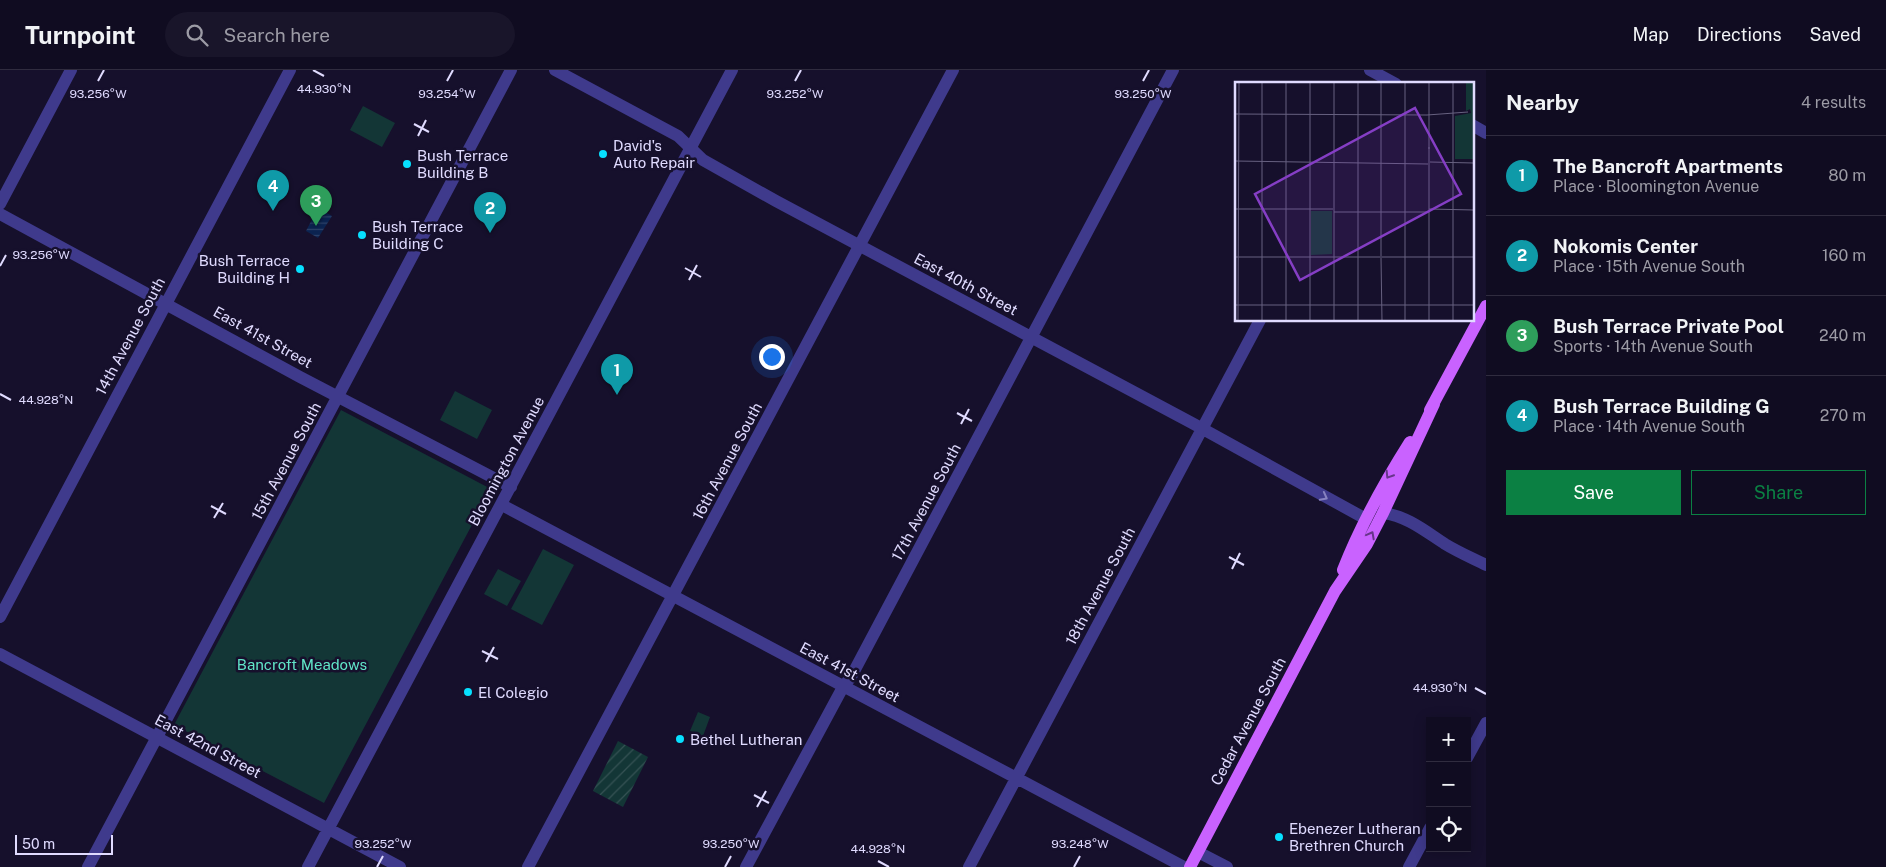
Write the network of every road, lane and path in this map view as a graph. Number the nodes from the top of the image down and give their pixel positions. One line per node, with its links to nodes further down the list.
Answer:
1 (71, 70): 13 (street)
2 (290, 70): 16 (street, 14th Avenue South)
3 (511, 70): 20 (street, 15th Avenue South)
4 (555, 70): 12 (street, East 40th Street)
5 (732, 70): 12 (street, Bloomington Avenue)
6 (953, 70): 15 (street, 16th Avenue South)
7 (1173, 70): 19 (street, 17th Avenue South)
8 (1370, 70): 9 (street)
9 (1391, 79)
10 (1474, 127): 11 (street)
11 (1486, 133)
12 (691, 148): 15 (street, East 40th Street); 23 (street, Bloomington Avenue)
13 (0, 204)
14 (0, 214): 16 (street, East 41st Street)
15 (860, 245): 19 (street, East 40th Street); 29 (street, 16th Avenue South)
16 (166, 303): 20 (street, East 41st Street); 30 (street, 14th Avenue South)
17 (1486, 306): 21 (main road, Cedar Avenue South)
18 (1259, 321): 22 (street, 18th Avenue South)
19 (1032, 337): 22 (street, East 40th Street); 32 (street, 17th Avenue South)
20 (338, 397): 23 (street, East 41st Street); 34 (street, 15th Avenue South)
21 (1434, 404): 25 (main road, Cedar Avenue South); 26 (main road, Cedar Avenue South, one-way to 26)
22 (1202, 428): 26 (street, East 40th Street, one-way to 26); 36 (street, 18th Avenue South)
23 (511, 487): 24 (street, Bloomington Avenue)
24 (502, 505): 29 (street, East 41st Street); 37 (street, Bloomington Avenue)
25 (1383, 513): 27 (street); 28 (main road, Cedar Avenue South, one-way to 25)
26 (1366, 519): 28 (main road, Cedar Avenue South)
27 (1486, 566)
28 (1335, 591): 39 (main road, Cedar Avenue South)
29 (673, 597): 32 (street, East 41st Street); 43 (street, 16th Avenue South)
30 (0, 617)
31 (0, 654): 34 (street, East 42nd Street)
32 (843, 687): 36 (street, East 41st Street); 44 (street, 17th Avenue South)
33 (1486, 722): 35 (street)
34 (157, 737): 37 (street, East 42nd Street); 40 (street, 15th Avenue South)
35 (1471, 750)
36 (1017, 778): 45 (street, 18th Avenue South); 46 (street, East 41st Street)
37 (328, 829): 41 (street, Bloomington Avenue); 42 (street, East 42nd Street)
38 (1426, 835): 49 (street)
39 (1198, 852): 47 (main road, Cedar Avenue South); 48 (street)
40 (88, 867)
41 (308, 867)
42 (400, 867)
43 (528, 867)
44 (746, 867)
45 (969, 867)
46 (1184, 867)
47 (1190, 867)
48 (1227, 867)
49 (1409, 867)

